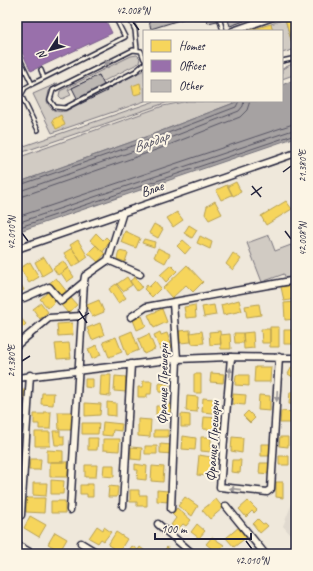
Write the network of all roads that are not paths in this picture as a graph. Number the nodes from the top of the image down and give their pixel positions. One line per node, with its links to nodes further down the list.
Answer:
1 (115, 17): 14 (lane)
2 (129, 17): 7 (lane)
3 (219, 17): 5 (lane)
4 (273, 17): 6 (street)
5 (223, 30)
6 (236, 30)
7 (137, 49): 9 (lane); 12 (lane, one-way to 12)
8 (17, 53): 15 (lane)
9 (143, 56)
10 (296, 58): 11 (lane)
11 (283, 61)
12 (143, 65)
13 (41, 70): 14 (lane)
14 (44, 78): 15 (lane)
15 (32, 84): 16 (lane)
16 (38, 130)
17 (296, 153): 18 (street, Влае)
18 (123, 212): 19 (street, Влае); 20 (street)
19 (17, 249)
20 (108, 260): 21 (street); 23 (street)
21 (140, 274)
22 (296, 280): 25 (street)
23 (84, 282): 24 (street); 26 (street)
24 (24, 298)
25 (173, 303): 27 (street); 32 (street, Франце Прешерн)
26 (82, 316): 28 (street); 34 (street)
27 (131, 317)
28 (17, 345)
29 (231, 357): 30 (street); 30 (street, Францe Прешерн, one-way to 29); 32 (street)
30 (279, 357): 31 (street)
31 (296, 358)
32 (177, 360): 33 (street); 39 (street, Франце Прешерн)
33 (131, 364): 34 (street); 37 (street)
34 (80, 370): 35 (street); 40 (street)
35 (30, 376): 36 (street); 41 (street)
36 (17, 378)
37 (123, 506)
38 (226, 506): 48 (street)
39 (171, 509)
40 (70, 510)
41 (21, 515)
42 (158, 524): 47 (street)
43 (81, 543): 46 (street)
44 (17, 546): 45 (street)
45 (31, 554)
46 (99, 554)
47 (193, 554)
48 (266, 554)

